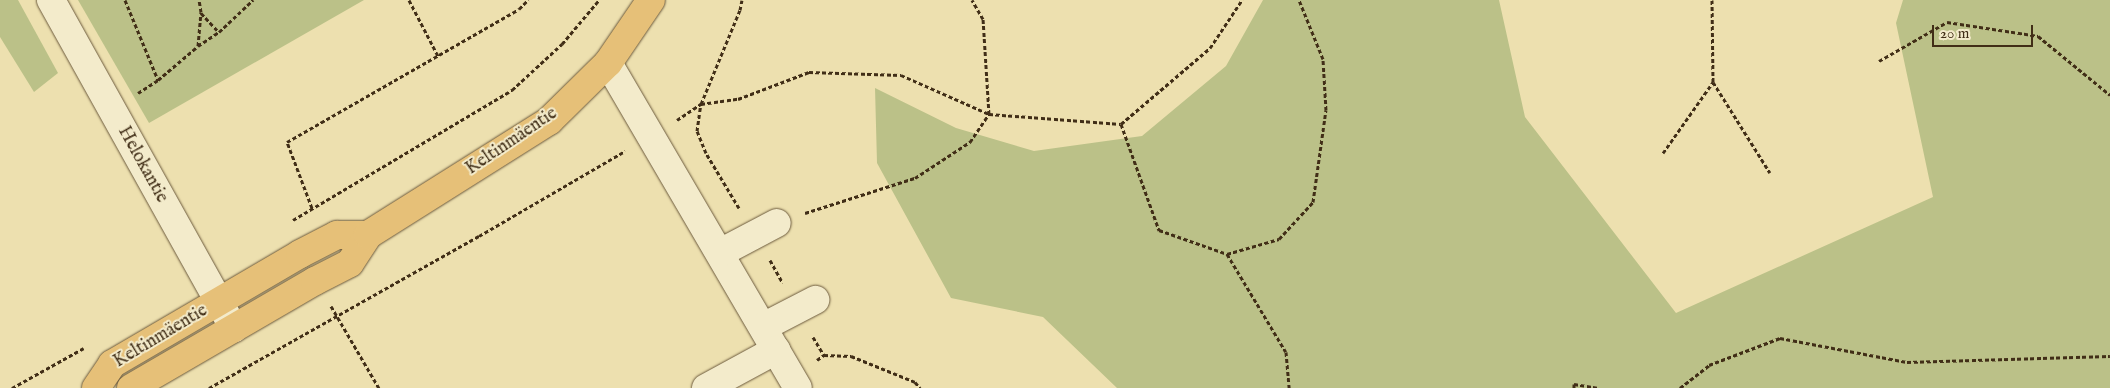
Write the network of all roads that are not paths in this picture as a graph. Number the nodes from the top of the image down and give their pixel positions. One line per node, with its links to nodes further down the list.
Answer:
1 (51, 0): 8 (street, Helokantie)
2 (651, 0): 3 (main road, Keltinmäentie)
3 (608, 63): 5 (main road, Keltinmäentie); 6 (street)
4 (777, 223): 6 (street)
5 (368, 235): 8 (main road, Keltinmäentie); 9 (main road, Keltinmäentie)
6 (720, 253): 10 (street)
7 (815, 300): 10 (street)
8 (218, 303): 9 (street, Helokantie); 11 (main road, Keltinmäentie)
9 (234, 329): 12 (main road, Keltinmäentie)
10 (769, 338): 13 (street); 14 (street)
11 (96, 388)
12 (131, 388)
13 (706, 388)
14 (798, 388)

